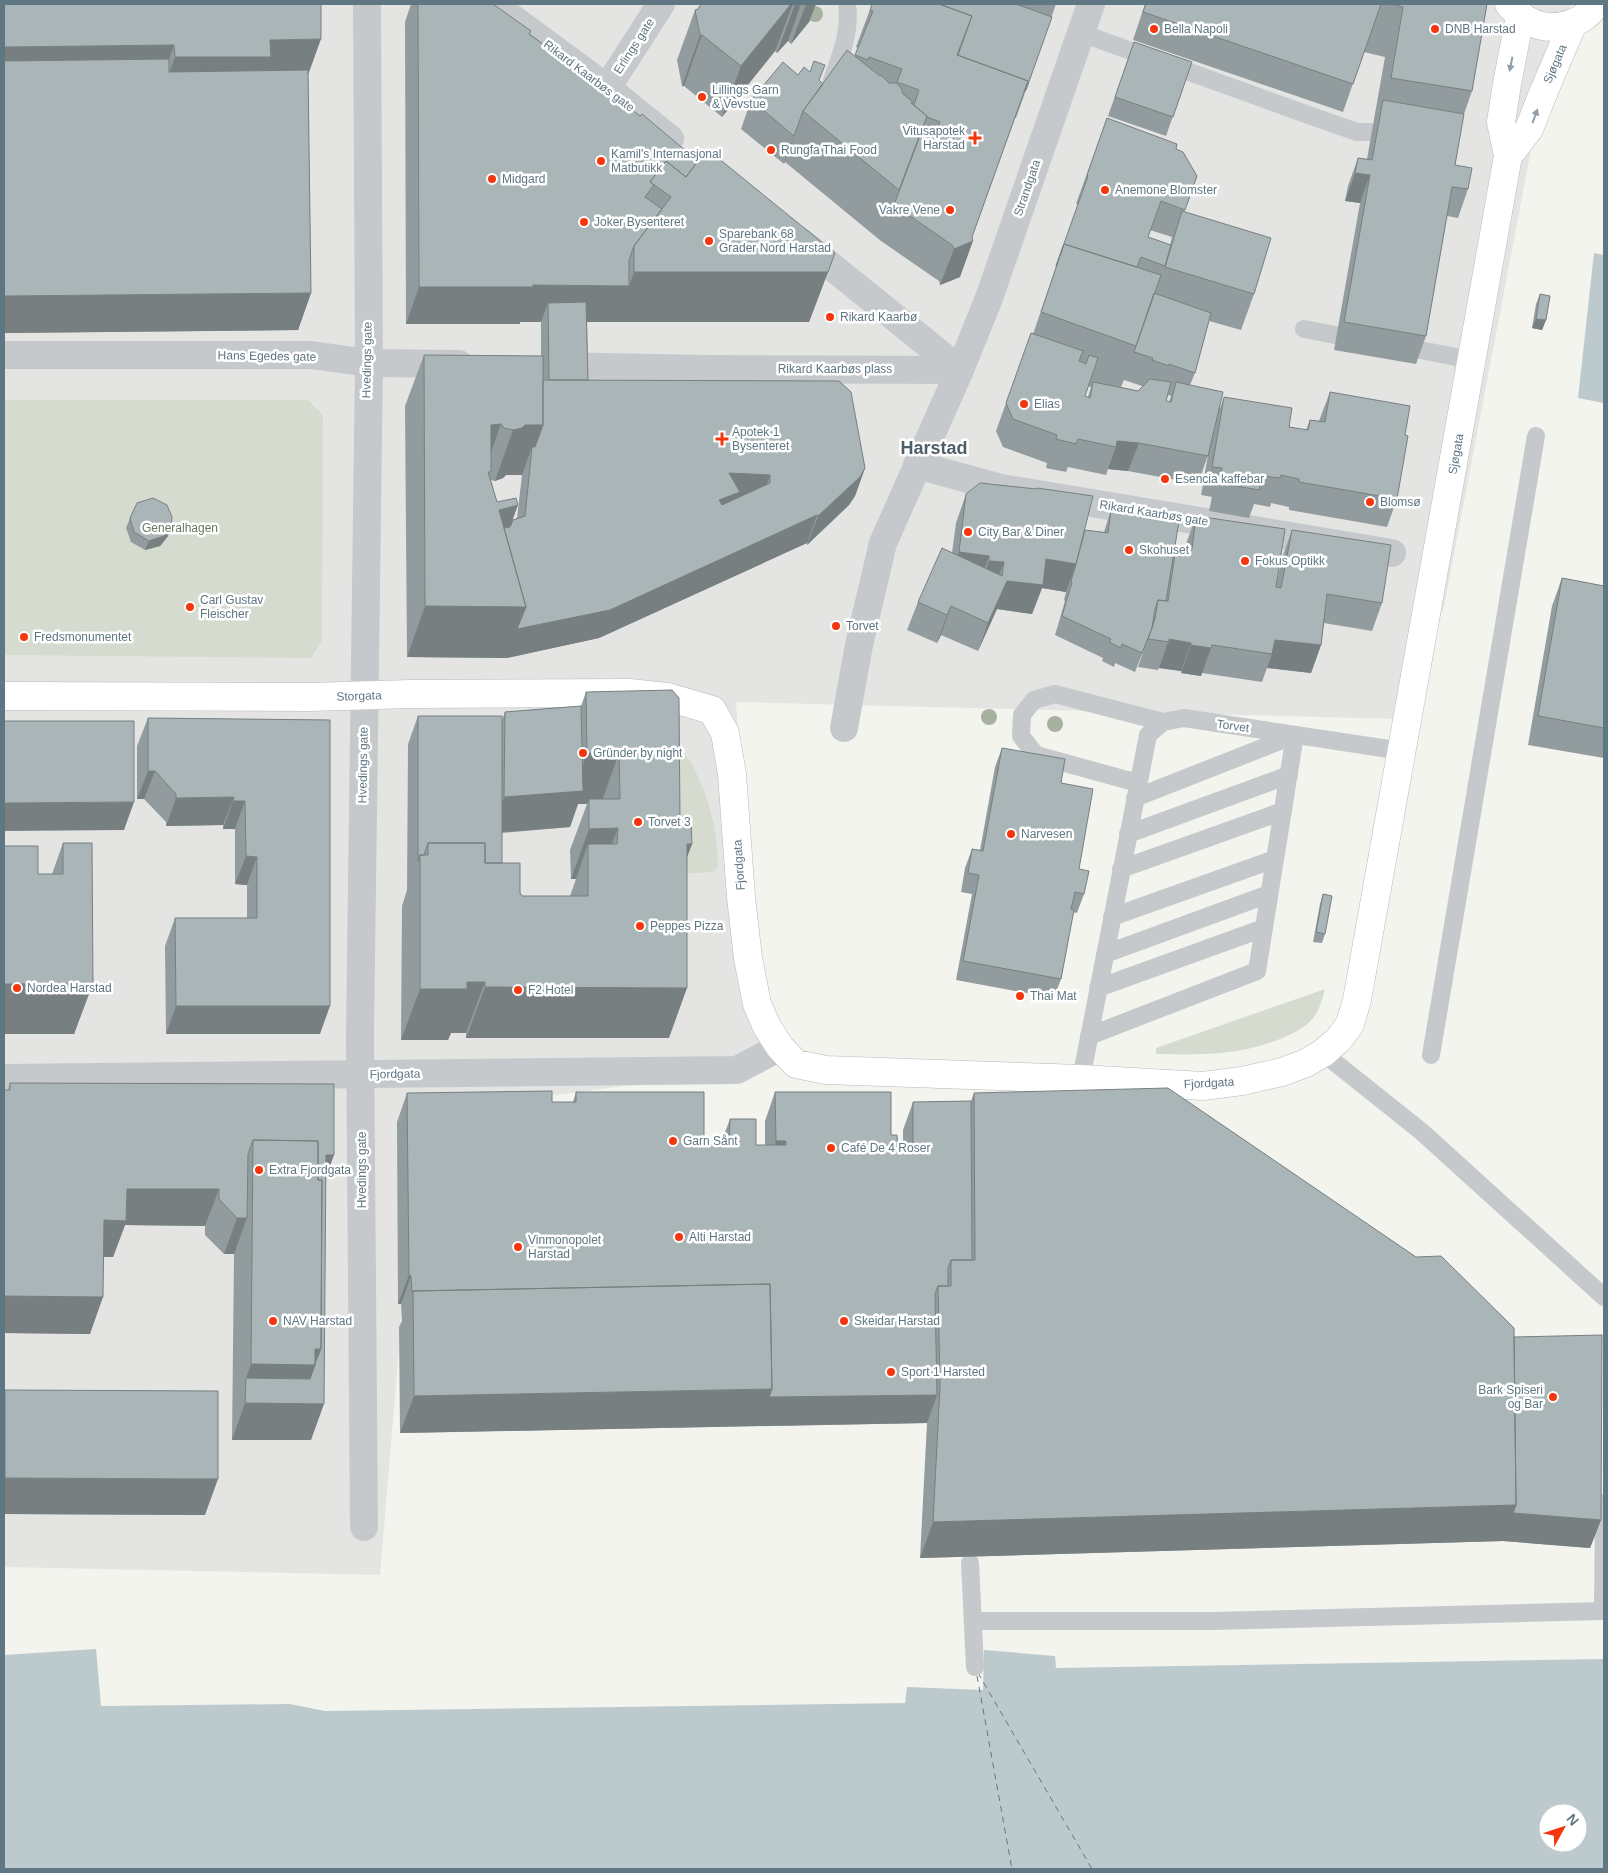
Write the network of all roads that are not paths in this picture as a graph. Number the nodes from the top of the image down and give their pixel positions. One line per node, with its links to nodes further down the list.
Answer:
1 (367, 4): 21 (street, Hvedings gate)
2 (492, 4): 10 (street, Rikard Kaarbøs gate)
3 (661, 4): 10 (street, Erlings gate)
4 (847, 4): 11 (lane)
5 (1090, 4): 9 (street, Strandgata)
6 (1596, 4): 8 (highway)
7 (1515, 10): 8 (highway); 14 (highway, Sjøgata, one-way to 14)
8 (1573, 24): 14 (highway, Sjøgata, one-way to 8)
9 (1080, 33): 12 (lane); 24 (street, Strandgata)
10 (607, 88): 13 (street, Rikard Kaarbøs gate)
11 (833, 96)
12 (1371, 132)
13 (690, 155)
14 (1508, 156): 20 (highway, Sjøgata)
15 (778, 224): 24 (street)
16 (1304, 329): 17 (lane)
17 (1335, 335)
18 (1420, 350): 20 (lane)
19 (4, 355): 21 (street, Hans Egedes gate)
20 (1472, 360): 34 (highway, Sjøgata)
21 (368, 363): 22 (street, Hans Egedes gate); 29 (street, Hvedings gate)
22 (486, 364)
23 (525, 365): 24 (street, Rikard Kaarbøs plass)
24 (960, 370): 26 (street)
25 (1536, 436): 49 (lane)
26 (917, 465): 27 (street, Rikard Kaarbøs gate); 32 (street)
27 (1392, 553)
28 (4, 696): 29 (highway, Storgata)
29 (364, 696): 30 (highway, Storgata); 50 (street, Hvedings gate)
30 (712, 710): 47 (highway, Fjordgata)
31 (1162, 722): 33 (lane, Torvet); 36 (lane); 36 (lane)
32 (844, 728)
33 (1295, 735): 34 (lane, Torvet); 35 (lane); 36 (lane)
34 (1402, 751): 48 (highway, Fjordgata)
35 (1289, 775): 37 (lane); 38 (lane)
36 (1137, 791): 38 (lane)
37 (1283, 811): 39 (lane); 40 (lane)
38 (1128, 834): 40 (lane)
39 (1275, 859): 41 (lane); 42 (lane)
40 (1122, 869): 42 (lane)
41 (1270, 894): 43 (lane); 44 (lane)
42 (1112, 917): 44 (lane)
43 (1264, 928): 45 (lane); 46 (lane)
44 (1105, 954): 45 (lane)
45 (1098, 988): 46 (lane)
46 (1089, 1036): 52 (lane)
47 (780, 1047): 50 (street, Fjordgata); 52 (highway, Fjordgata)
48 (1323, 1053): 52 (highway, Fjordgata); 53 (lane)
49 (1431, 1055)
50 (361, 1074): 51 (street, Fjordgata); 55 (street, Hvedings gate)
51 (4, 1078)
52 (1080, 1078)
53 (1604, 1297)
54 (1604, 1503): 57 (lane)
55 (364, 1527)
56 (970, 1563): 57 (lane)
57 (973, 1621): 58 (lane)
58 (975, 1668)

